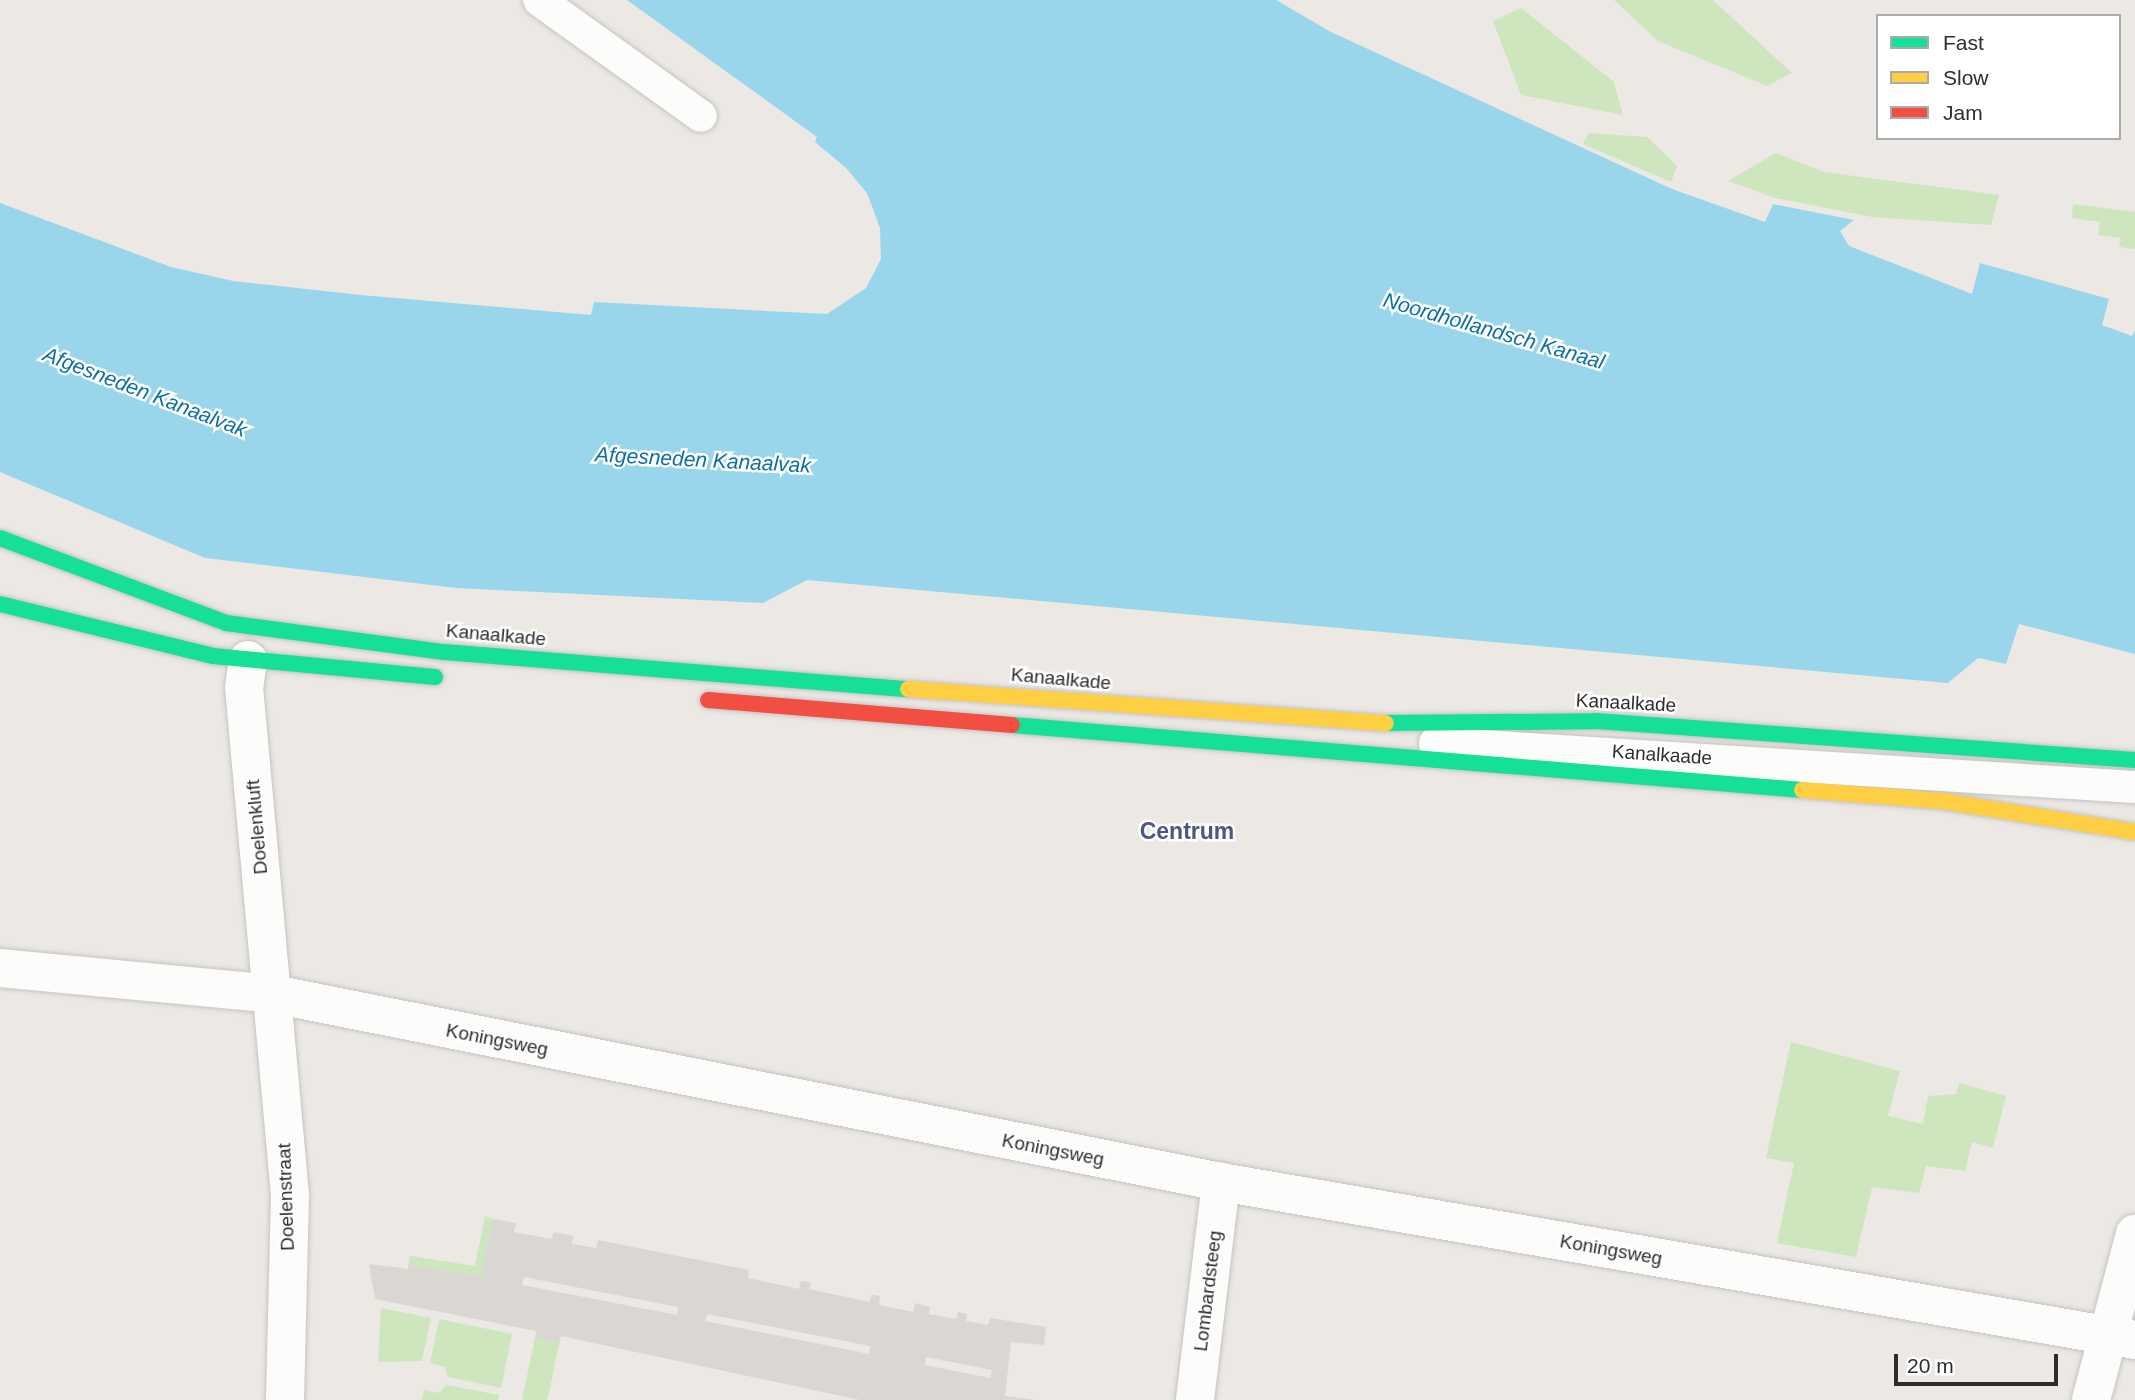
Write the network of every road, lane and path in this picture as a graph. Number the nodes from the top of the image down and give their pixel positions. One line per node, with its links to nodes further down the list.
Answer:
1 (539, 0): 2 (lane)
2 (701, 116)
3 (0, 538): 9 (street, Kanaalkade)
4 (0, 604): 5 (street)
5 (248, 660): 6 (street); 13 (street, Doelenkluft)
6 (456, 678)
7 (691, 699): 8 (street)
8 (1188, 741): 10 (lane, Kanalkaade); 11 (street)
9 (2135, 760)
10 (2135, 787)
11 (2135, 832)
12 (0, 968): 13 (street, Koningsweg)
13 (273, 994): 14 (street, Koningsweg); 17 (street, Doelenstraat)
14 (1221, 1182): 16 (street, Koningsweg); 18 (street, Lombardsteeg)
15 (2135, 1234): 16 (street)
16 (2121, 1337): 19 (street)
17 (285, 1400)
18 (1195, 1400)
19 (2091, 1400)

